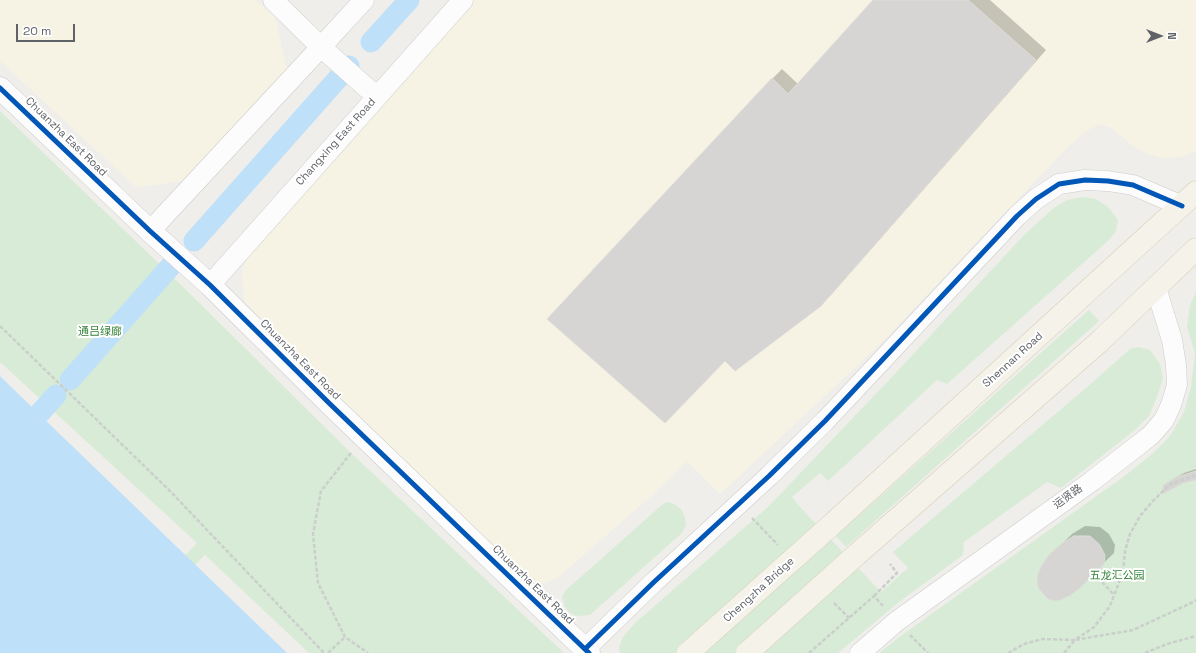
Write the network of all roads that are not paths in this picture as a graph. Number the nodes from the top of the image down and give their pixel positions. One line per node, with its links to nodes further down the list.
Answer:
1 (273, 0): 4 (street)
2 (364, 0): 4 (street)
3 (463, 0): 6 (street, Changxing East Road)
4 (321, 47): 6 (street); 8 (street)
5 (0, 88): 8 (street, Chuanzha East Road)
6 (377, 97): 10 (street, Changxing East Road)
7 (1189, 199): 12 (main road, Shennan Road); 13 (street)
8 (150, 231): 10 (street, Chuanzha East Road)
9 (1196, 249): 11 (main road)
10 (210, 284): 13 (street, Chuanzha East Road)
11 (1156, 288): 15 (main road, bridge); 16 (street, 运贤路)
12 (829, 527): 14 (main road, Chengzha Bridge, bridge)
13 (587, 651)
14 (688, 653)
15 (747, 653)
16 (860, 653)

